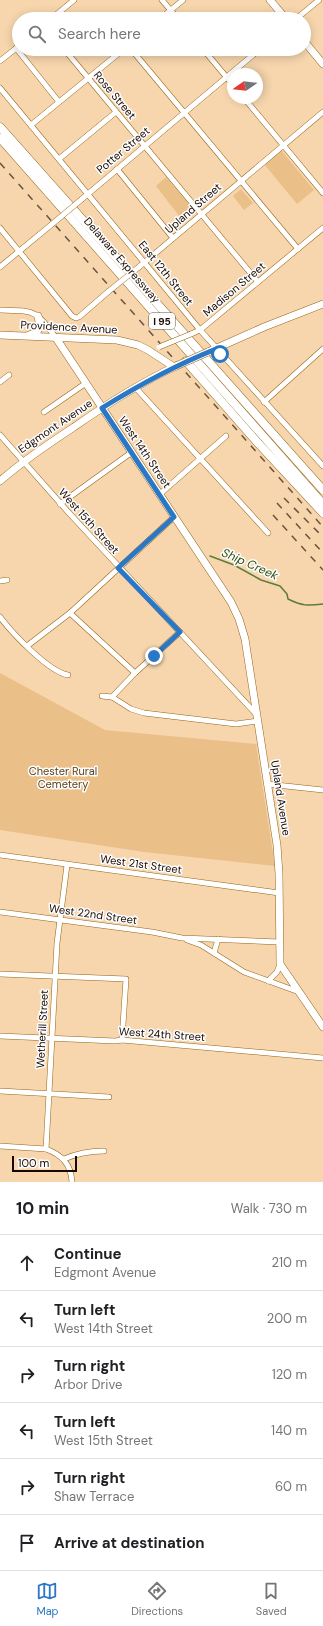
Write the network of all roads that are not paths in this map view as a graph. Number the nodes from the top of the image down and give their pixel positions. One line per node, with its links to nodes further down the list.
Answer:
1 (74, 0): 7 (street)
2 (162, 0): 6 (street)
3 (183, 0): 6 (street)
4 (270, 0): 9 (main road)
5 (319, 0): 10 (street)
6 (171, 10): 8 (street)
7 (59, 12)
8 (169, 12)
9 (280, 12)
10 (304, 12)
11 (311, 49): 20 (main road)
12 (12, 51): 19 (street)
13 (24, 56): 24 (street)
14 (70, 56): 22 (street, Rose Street)
15 (115, 56): 22 (street)
16 (137, 56): 27 (street)
17 (209, 56): 21 (street)
18 (252, 56): 21 (street, Potter Street)
19 (0, 61)
20 (323, 64)
21 (226, 77): 27 (street, Potter Street)
22 (88, 78): 24 (street); 26 (street, Rose Street)
23 (0, 88): 29 (street, East 12th Street)
24 (59, 102): 29 (street)
25 (249, 104): 33 (street)
26 (116, 112): 32 (street, Rose Street); 34 (street)
27 (184, 112): 32 (street, Potter Street); 36 (street)
28 (323, 112): 33 (street, Upland Street)
29 (31, 125): 34 (street, East 12th Street)
30 (0, 127): 74 (highway, Delaware Expressway / I 95)
31 (0, 138): 77 (highway, Delaware Expressway / I 95)
32 (144, 146): 35 (street, Potter Street); 39 (street, Rose Street)
33 (283, 146): 36 (street, Upland Street); 37 (street)
34 (59, 159): 38 (street, East 12th Street)
35 (116, 169): 38 (street, Potter Street); 42 (street)
36 (242, 180): 39 (street, Upland Street); 43 (street)
37 (323, 192)
38 (88, 193): 44 (street, Potter Street, bridge); 45 (street, East 12th Street)
39 (202, 215): 42 (street, Upland Street); 47 (street, Rose Street)
40 (0, 228): 44 (street)
41 (323, 228): 43 (street, Madison Street)
42 (173, 238): 45 (street, Upland Street)
43 (298, 249): 47 (street, Madison Street)
44 (19, 252): 45 (street, Upland Street, bridge); 46 (street, Potter Street)
45 (145, 263): 51 (street, East 12th Street)
46 (0, 267)
47 (258, 282): 51 (street, Madison Street)
48 (323, 305): 55 (main road, Edgmont Avenue)
49 (0, 310): 50 (street)
50 (38, 316): 53 (main road); 54 (street)
51 (200, 330): 55 (street, East 12th Street); 57 (street, Madison Street, bridge)
52 (2, 335): 53 (main road, Providence Avenue)
53 (28, 336): 54 (main road, Providence Avenue)
54 (56, 338): 57 (main road, Providence Avenue); 62 (main road, West 14th Street)
55 (216, 349): 58 (main road, Edgmont Avenue, bridge); 64 (street, East 12th Street)
56 (323, 349): 64 (street)
57 (148, 350): 59 (main road, Providence Avenue)
58 (186, 361): 59 (main road, Edgmont Avenue, bridge); 78 (highway)
59 (175, 366): 63 (main road, Edgmont Avenue)
60 (9, 375): 61 (street)
61 (0, 382)
62 (86, 383): 65 (main road, West 14th Street); 66 (street)
63 (136, 387): 65 (main road, Edgmont Avenue); 70 (street)
64 (264, 402): 72 (street, East 12th Street)
65 (102, 408): 69 (main road, West 14th Street); 71 (main road, Edgmont Avenue)
66 (44, 412)
67 (0, 435): 71 (street, West 15th Street)
68 (226, 436): 70 (street)
69 (132, 452): 75 (main road, West 14th Street); 76 (street)
70 (200, 460): 75 (street); 80 (street)
71 (22, 461): 73 (main road, Edgmont Avenue); 76 (street, West 15th Street)
72 (323, 466)
73 (0, 481)
74 (323, 490)
75 (160, 494): 79 (main road, West 14th Street)
76 (60, 504): 81 (street, West 15th Street)
77 (323, 504)
78 (323, 513)
79 (174, 517): 81 (street); 82 (main road, West 14th Street)
80 (268, 533)
81 (118, 568): 85 (street); 88 (street, West 15th Street)
82 (210, 570): 94 (main road, Upland Avenue)
83 (7, 580): 84 (street)
84 (0, 581)
85 (70, 613): 89 (street); 90 (street)
86 (0, 618): 87 (street)
87 (2, 625): 89 (street)
88 (180, 632): 90 (street); 94 (street, West 15th Street)
89 (27, 646): 91 (street)
90 (135, 673): 93 (street)
91 (68, 675)
92 (102, 696): 93 (street)
93 (112, 697): 94 (street)
94 (258, 718): 95 (main road, Upland Avenue)
95 (267, 784): 96 (street); 99 (main road, Upland Avenue)
96 (323, 790)
97 (0, 855): 98 (street, West 21st Street)
98 (67, 865): 99 (street, West 21st Street); 101 (street, Wetherill Street)
99 (279, 893): 104 (main road, Upland Avenue)
100 (0, 912): 101 (street, West 22nd Street)
101 (60, 920): 102 (street, West 22nd Street); 108 (street, Wetherill Street)
102 (182, 938): 103 (street, West 22nd Street); 105 (street, West 22nd Street)
103 (218, 939): 104 (street, West 22nd Street); 105 (street)
104 (279, 942): 106 (main road, Upland Avenue)
105 (214, 953): 109 (street, West 22nd Street)
106 (280, 964): 109 (street); 110 (main road, Upland Avenue)
107 (0, 974): 108 (street)
108 (54, 977): 113 (street, Wetherill Street); 114 (street)
109 (268, 981): 110 (street, West 22nd Street)
110 (301, 993): 111 (main road, Upland Avenue)
111 (323, 1027)
112 (0, 1036): 113 (street, West 24th Street)
113 (52, 1038): 114 (street, West 24th Street); 117 (street, Wetherill Street)
114 (122, 1040): 115 (street, West 24th Street)
115 (323, 1058)
116 (0, 1091): 117 (street)
117 (48, 1094): 118 (street); 120 (street, Wetherill Street)
118 (109, 1097)
119 (0, 1146): 120 (street)
120 (46, 1149): 122 (street)
121 (104, 1151): 122 (street)
122 (64, 1159): 123 (street)
123 (72, 1182)

